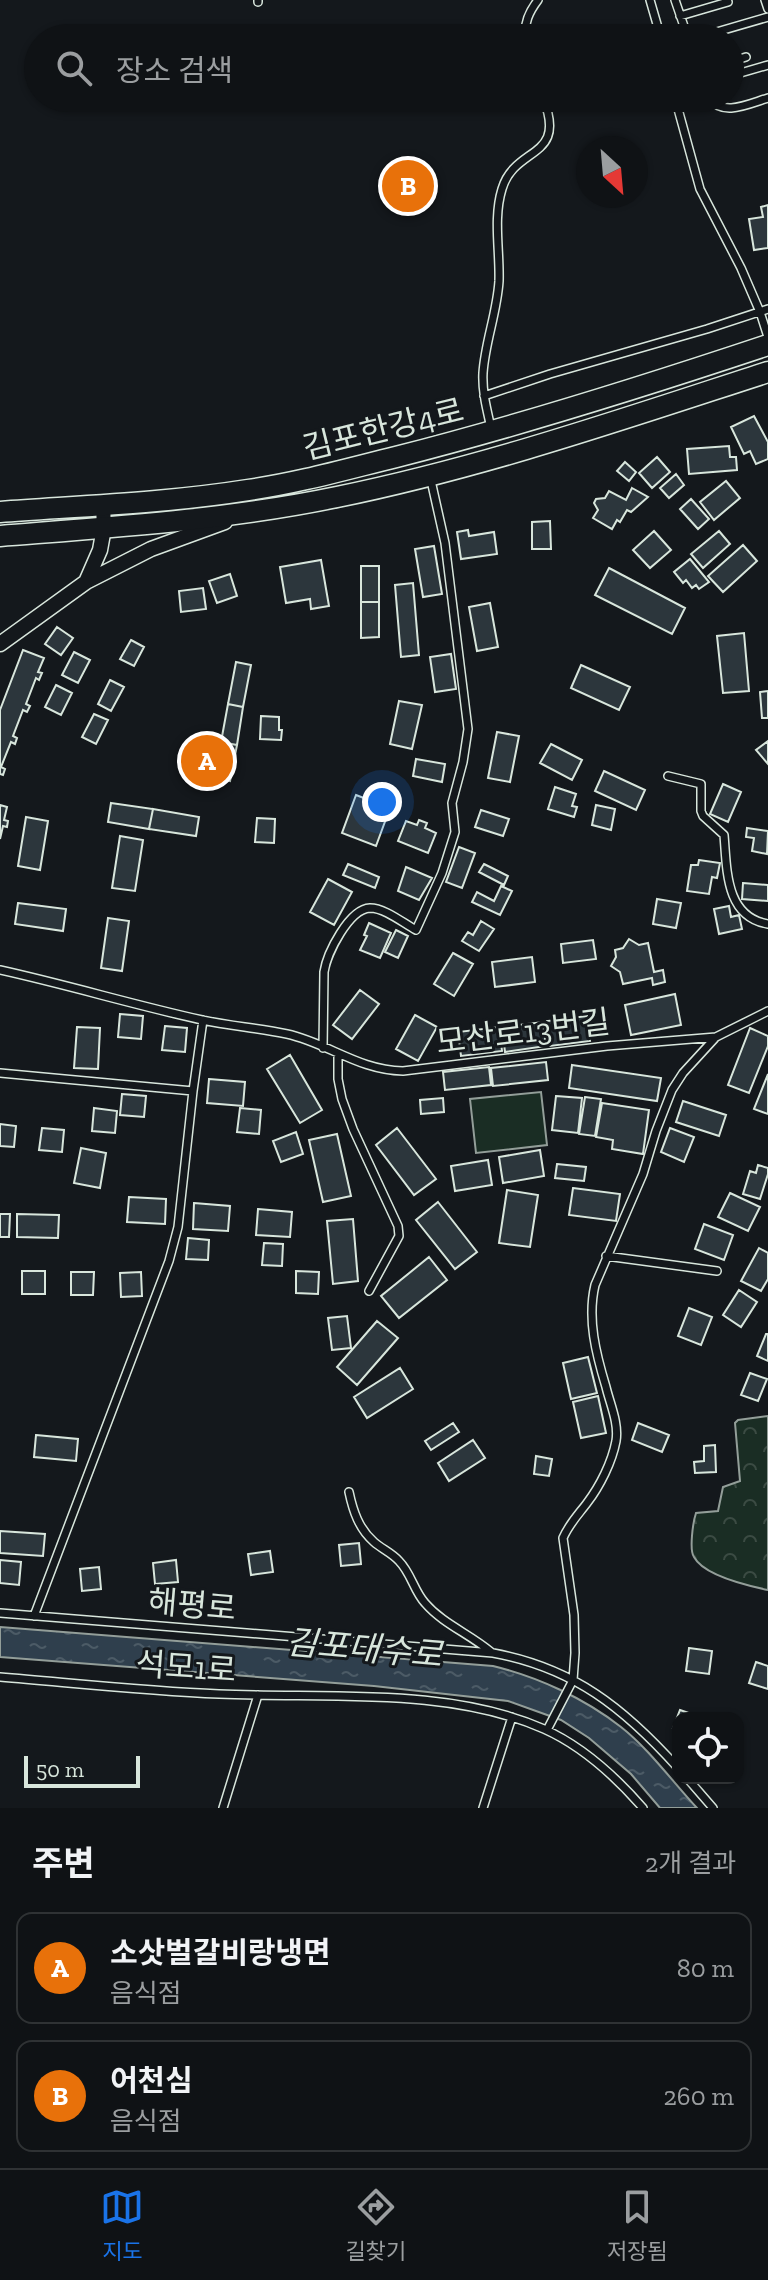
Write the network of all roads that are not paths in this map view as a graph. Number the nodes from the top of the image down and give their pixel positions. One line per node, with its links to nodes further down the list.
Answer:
1 (538, 0): 9 (lane)
2 (650, 0): 10 (lane)
3 (675, 0): 7 (lane)
4 (765, 0): 6 (lane)
5 (728, 2): 7 (lane)
6 (768, 9)
7 (680, 16): 11 (lane)
8 (768, 17): 12 (lane)
9 (525, 24)
10 (657, 24)
11 (683, 24)
12 (744, 24)
13 (768, 65): 14 (lane)
14 (744, 72)
15 (768, 98): 16 (lane)
16 (744, 104)
17 (547, 112): 22 (lane)
18 (679, 112): 19 (lane)
19 (764, 311): 20 (lane); 22 (lane)
20 (768, 337)
21 (767, 367): 23 (street, 김포한강4로); 24 (street, 김포한강4로)
22 (484, 396): 23 (lane)
23 (492, 433): 25 (street, 김포한강4로)
24 (430, 475): 27 (street, 김포한강4로); 38 (lane, 김포한강4로)
25 (103, 505): 26 (street, 김포한강4로); 28 (street)
26 (0, 512)
27 (250, 513): 28 (street, 김포한강4로); 30 (street)
28 (104, 528): 29 (street, 김포한강4로); 30 (street)
29 (0, 536)
30 (86, 582): 31 (street)
31 (0, 644)
32 (668, 776): 33 (lane)
33 (768, 924)
34 (0, 970): 36 (lane, 모산로13번길)
35 (768, 1011): 37 (lane)
36 (203, 1020): 38 (lane, 모산로13번길); 41 (lane)
37 (716, 1037): 39 (lane, 모산로13번길); 42 (lane)
38 (323, 1048): 39 (lane, 모산로13번길)
39 (338, 1054): 44 (lane)
40 (0, 1073): 41 (lane)
41 (193, 1091): 47 (lane)
42 (606, 1256): 43 (lane); 50 (lane)
43 (717, 1271)
44 (369, 1291)
45 (349, 1492): 48 (lane)
46 (0, 1613): 47 (lane, 해평로)
47 (34, 1616): 48 (lane, 해평로)
48 (493, 1653): 50 (lane, 해평로)
49 (0, 1677): 51 (lane, 석모1로)
50 (571, 1683): 53 (lane); 54 (lane, 해평로)
51 (258, 1695): 52 (lane, 석모1로); 56 (lane)
52 (512, 1717): 53 (lane, 석모1로); 57 (lane)
53 (547, 1730): 58 (lane, 석모1로)
54 (672, 1762)
55 (692, 1784): 59 (lane)
56 (223, 1808)
57 (483, 1808)
58 (643, 1808)
59 (713, 1808)

